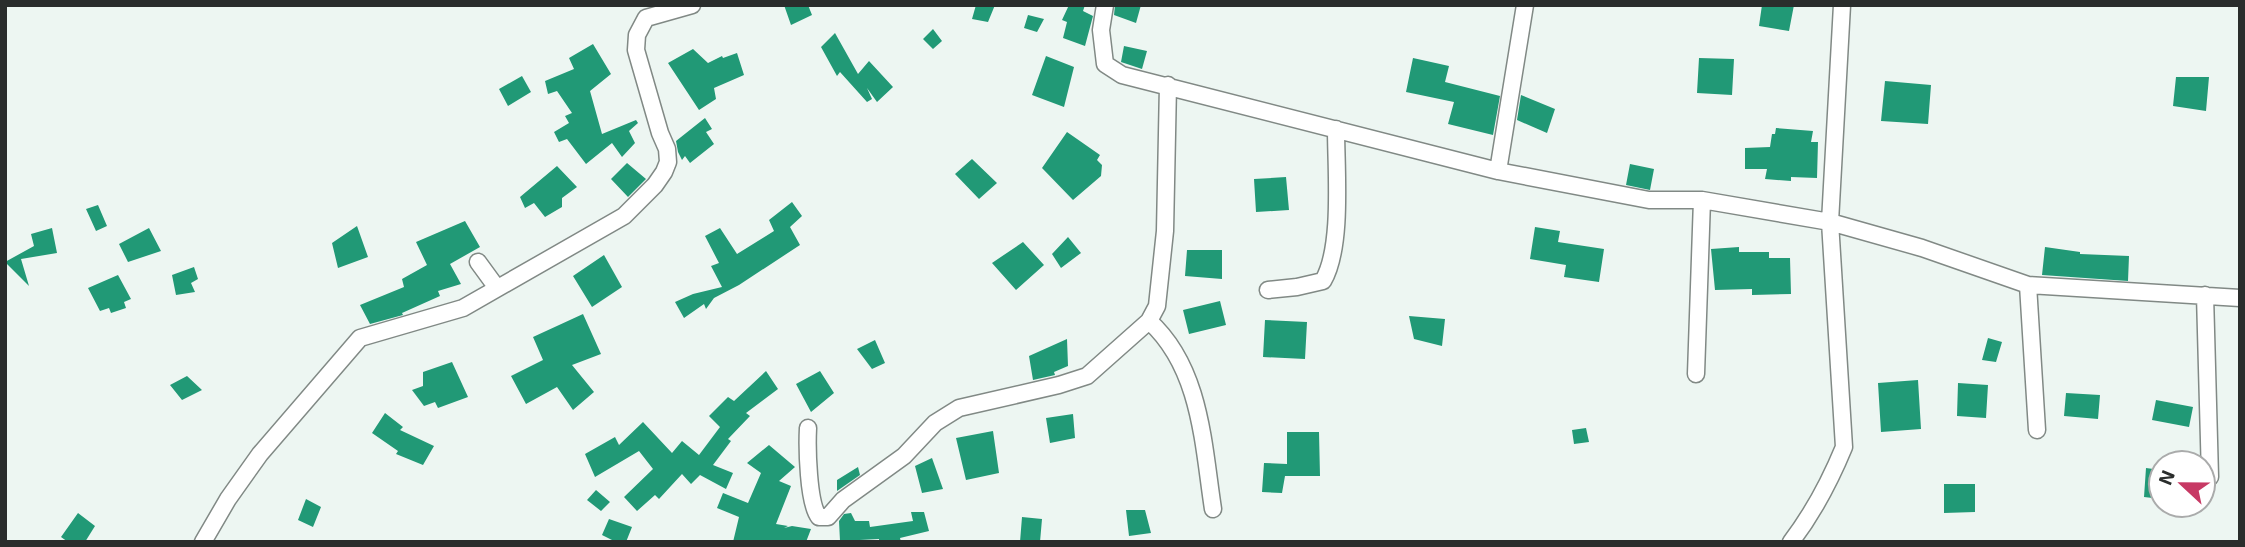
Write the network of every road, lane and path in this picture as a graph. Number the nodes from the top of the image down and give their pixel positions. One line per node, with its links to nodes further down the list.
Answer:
1 (691, 5): 12 (street)
2 (1105, 5): 5 (street)
3 (1525, 5): 7 (street)
4 (1842, 5): 9 (street)
5 (1168, 85): 6 (street); 16 (street)
6 (1336, 129): 7 (street); 13 (street)
7 (1498, 171): 8 (street)
8 (1702, 200): 9 (street); 17 (street)
9 (1830, 222): 11 (street); 23 (street)
10 (478, 262): 12 (street)
11 (2028, 285): 14 (street); 19 (street)
12 (497, 288): 22 (street)
13 (1268, 290)
14 (2205, 295): 15 (street); 20 (street)
15 (2240, 298)
16 (1149, 321): 18 (street); 21 (street)
17 (1696, 374)
18 (808, 428)
19 (2037, 430)
20 (2209, 449)
21 (1213, 509)
22 (203, 542)
23 (1791, 542)

